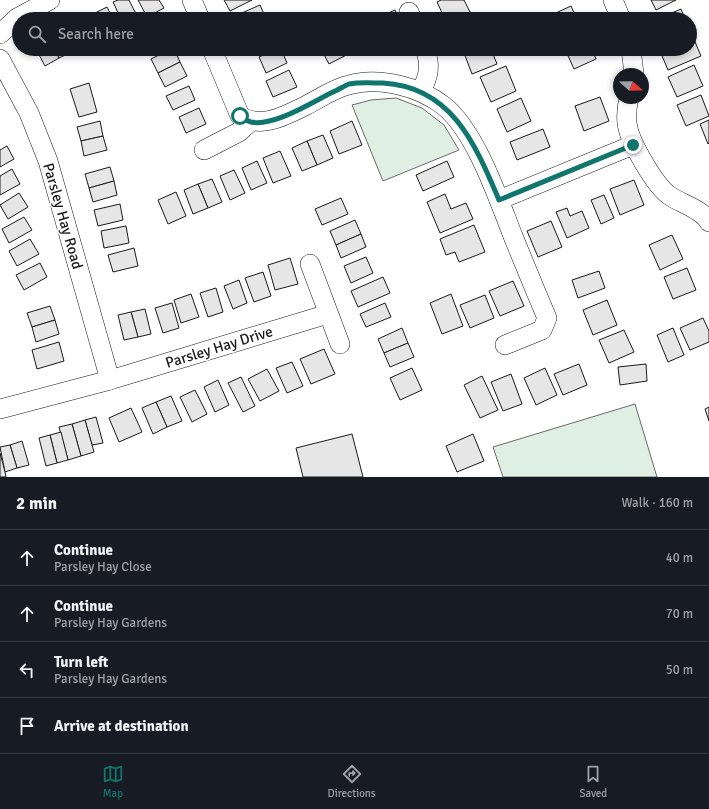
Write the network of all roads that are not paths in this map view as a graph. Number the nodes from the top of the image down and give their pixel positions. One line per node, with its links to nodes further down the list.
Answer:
1 (50, 0): 4 (street)
2 (192, 0): 5 (street)
3 (613, 0): 6 (street)
4 (29, 12)
5 (197, 12)
6 (618, 12)
7 (12, 23): 8 (street)
8 (0, 34)
9 (215, 56): 16 (street)
10 (427, 56): 14 (street)
11 (632, 56): 13 (street)
12 (0, 60): 25 (street, Parsley Hay Road)
13 (633, 68)
14 (421, 92): 16 (street); 19 (street)
15 (628, 104): 17 (street)
16 (250, 122): 18 (street)
17 (633, 145): 19 (street); 20 (street)
18 (204, 150)
19 (499, 200): 24 (street)
20 (709, 222)
21 (310, 264): 22 (street)
22 (328, 314): 23 (street); 25 (street, Parsley Hay Drive)
23 (340, 344)
24 (505, 345)
25 (110, 380): 26 (street, Parsley Hay Drive)
26 (0, 409)

